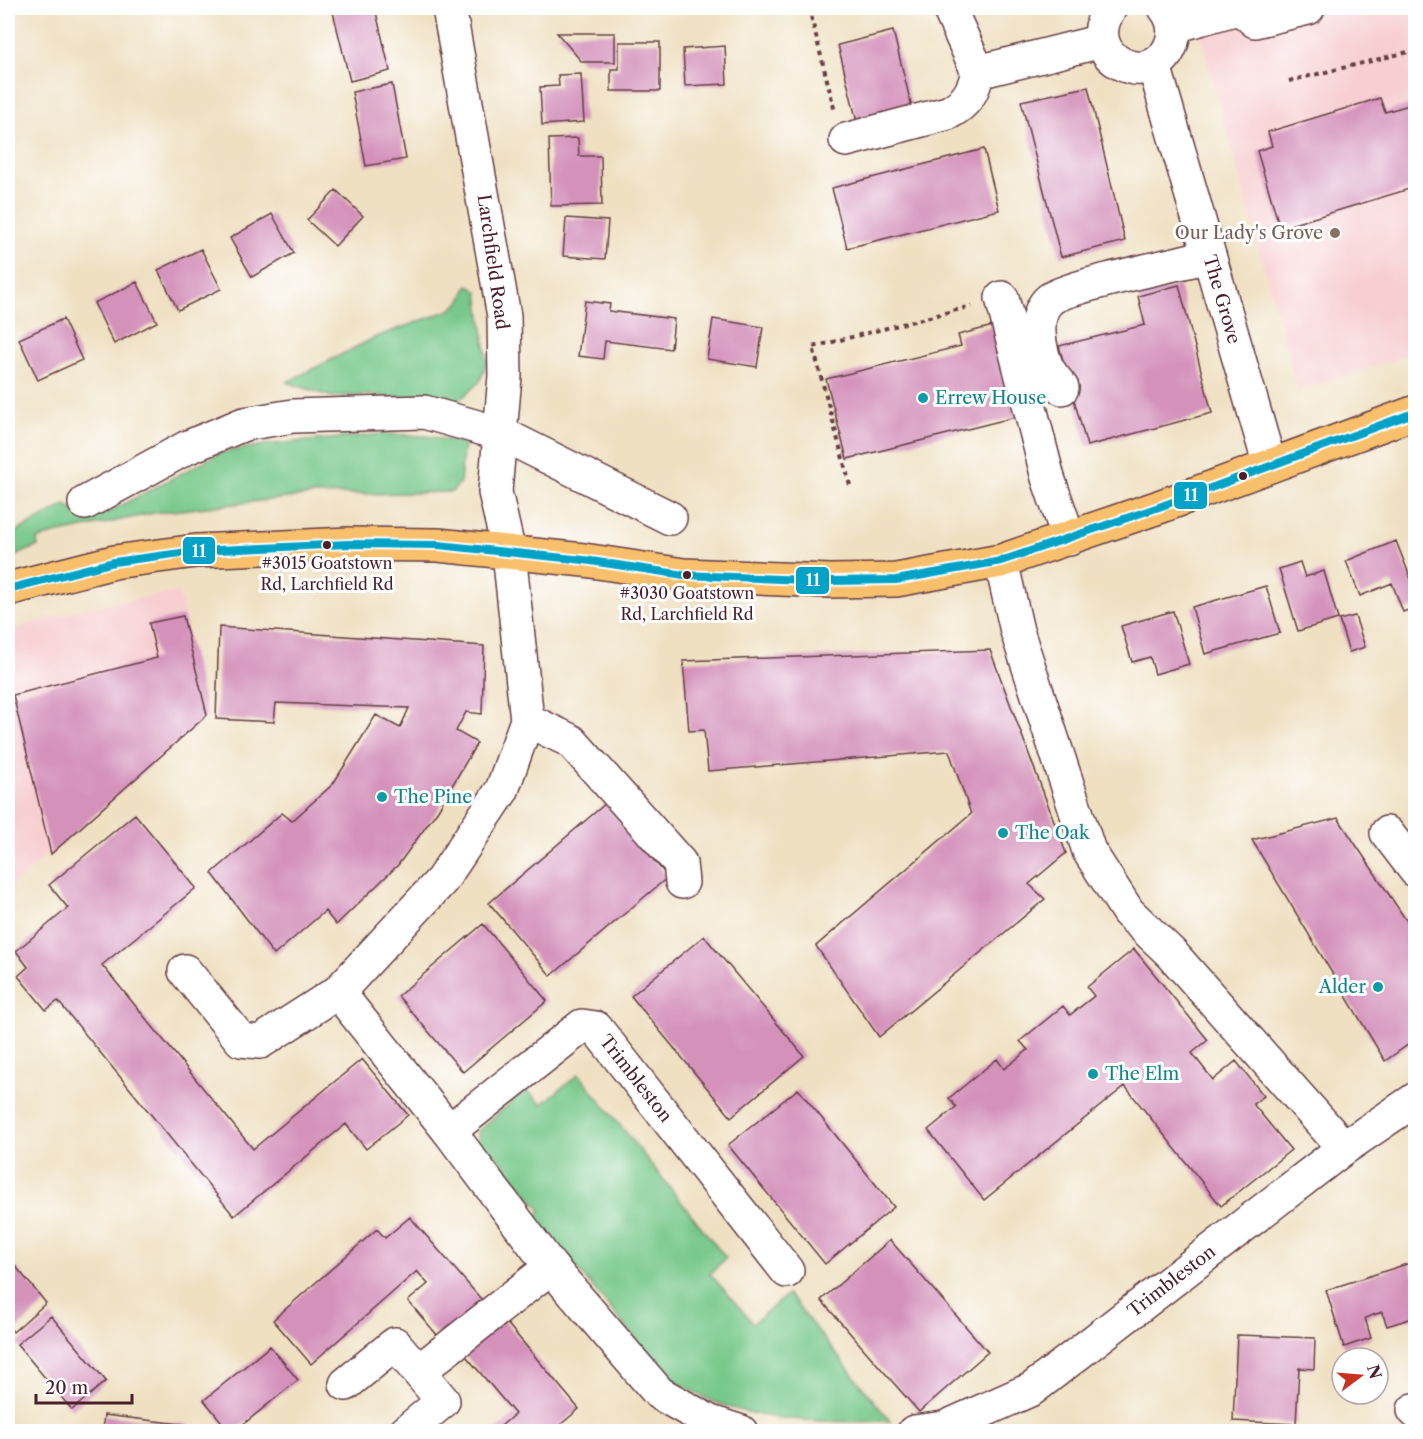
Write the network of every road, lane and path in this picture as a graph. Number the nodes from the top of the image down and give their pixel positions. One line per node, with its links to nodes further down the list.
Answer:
1 (449, 8): 18 (street, Larchfield Road)
2 (809, 8): 13 (path)
3 (949, 8): 11 (street)
4 (1110, 8): 8 (street)
5 (1239, 8): 6 (street); 7 (street)
6 (1308, 8)
7 (1170, 17): 10 (street)
8 (1102, 41): 10 (street); 11 (street)
9 (1416, 50): 12 (path)
10 (1154, 65): 14 (street, The Grove)
11 (978, 72): 13 (street)
12 (1289, 81)
13 (846, 140)
14 (1209, 256): 16 (street); 19 (street, The Grove)
15 (1002, 298): 20 (path); 23 (street)
16 (1062, 388)
17 (1416, 412): 19 (main road)
18 (502, 434): 21 (street); 22 (street); 24 (street, Larchfield Road)
19 (1270, 466): 23 (main road)
20 (849, 485)
21 (85, 503)
22 (670, 518)
23 (1069, 538): 25 (main road)
24 (509, 553): 25 (main road); 26 (main road); 27 (street)
25 (1001, 561): 35 (street)
26 (8, 589)
27 (527, 720): 30 (street); 32 (street)
28 (1388, 832): 29 (street)
29 (1416, 871)
30 (682, 882)
31 (185, 971): 32 (street)
32 (338, 992): 34 (street)
33 (1416, 1099): 35 (street, Trimbleston)
34 (449, 1131): 36 (street); 37 (street, Trimbleston)
35 (1344, 1148): 42 (street, Trimbleston)
36 (551, 1267): 38 (street); 41 (street)
37 (788, 1271)
38 (419, 1371): 39 (street); 40 (street)
39 (346, 1384)
40 (405, 1431)
41 (741, 1431)
42 (914, 1431)

